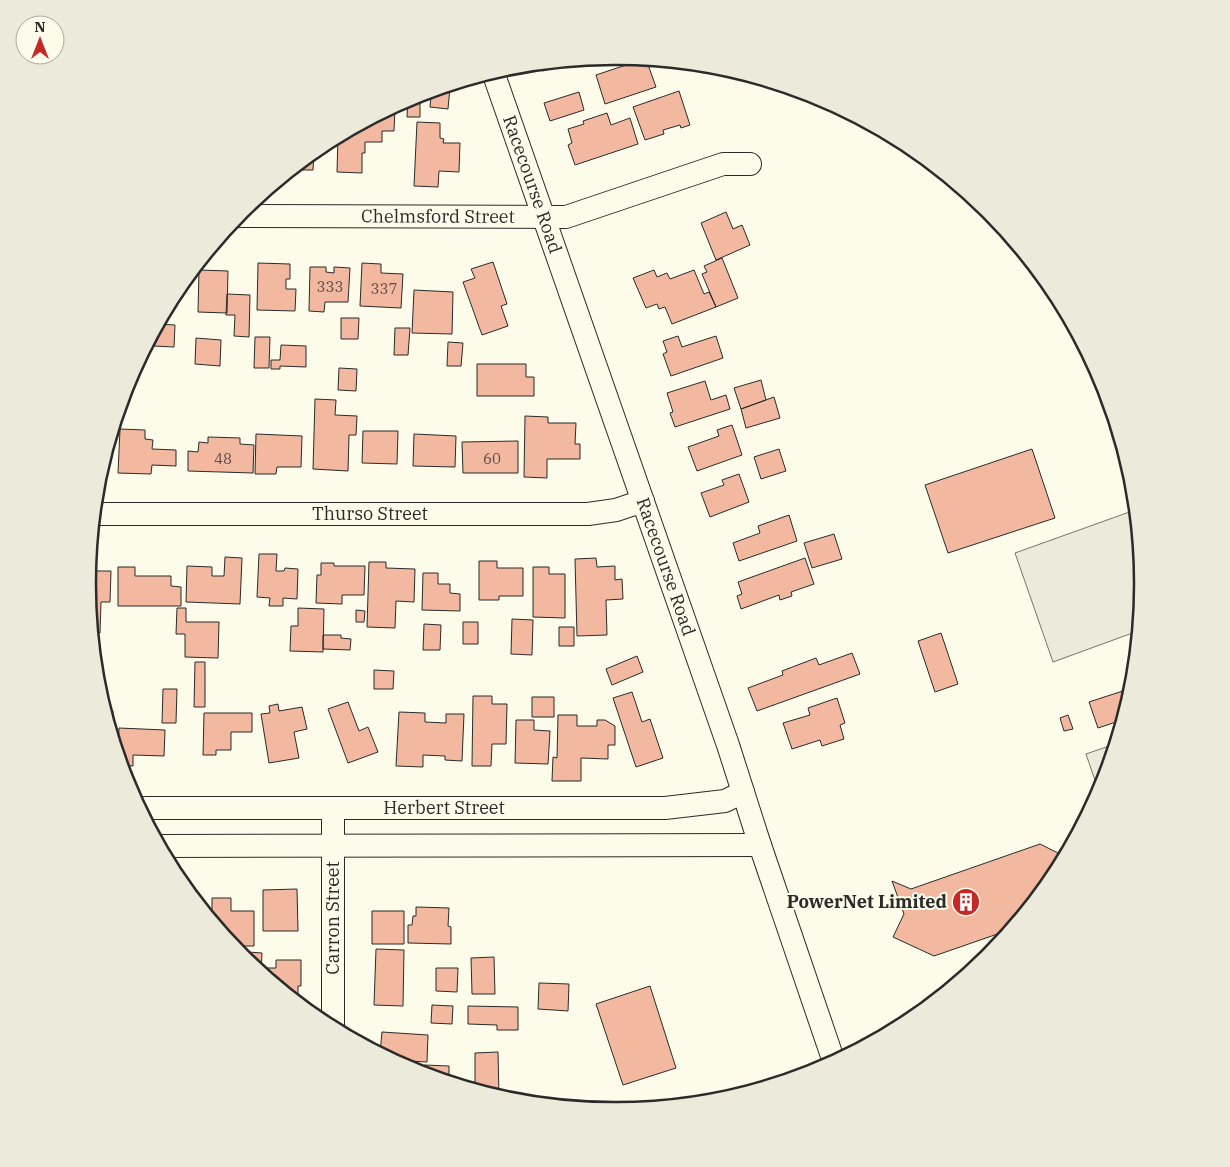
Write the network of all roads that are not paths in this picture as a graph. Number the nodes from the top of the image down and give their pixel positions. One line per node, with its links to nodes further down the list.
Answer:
1 (496, 79): 4 (street, Racecourse Road)
2 (750, 164): 4 (street, Chelmsford Street)
3 (249, 216): 4 (street, Chelmsford Street)
4 (544, 217): 5 (street, Racecourse Road)
5 (643, 501): 6 (street, Thurso Street); 7 (street, Racecourse Road)
6 (101, 514)
7 (743, 792): 9 (street, Herbert Street); 10 (street, Racecourse Road)
8 (148, 808): 9 (street, Herbert Street)
9 (333, 808): 12 (street, Carron Street)
10 (760, 845): 12 (street); 14 (street, Racecourse Road)
11 (168, 846): 12 (street)
12 (333, 846): 13 (street, Carron Street)
13 (333, 1019)
14 (831, 1055)

